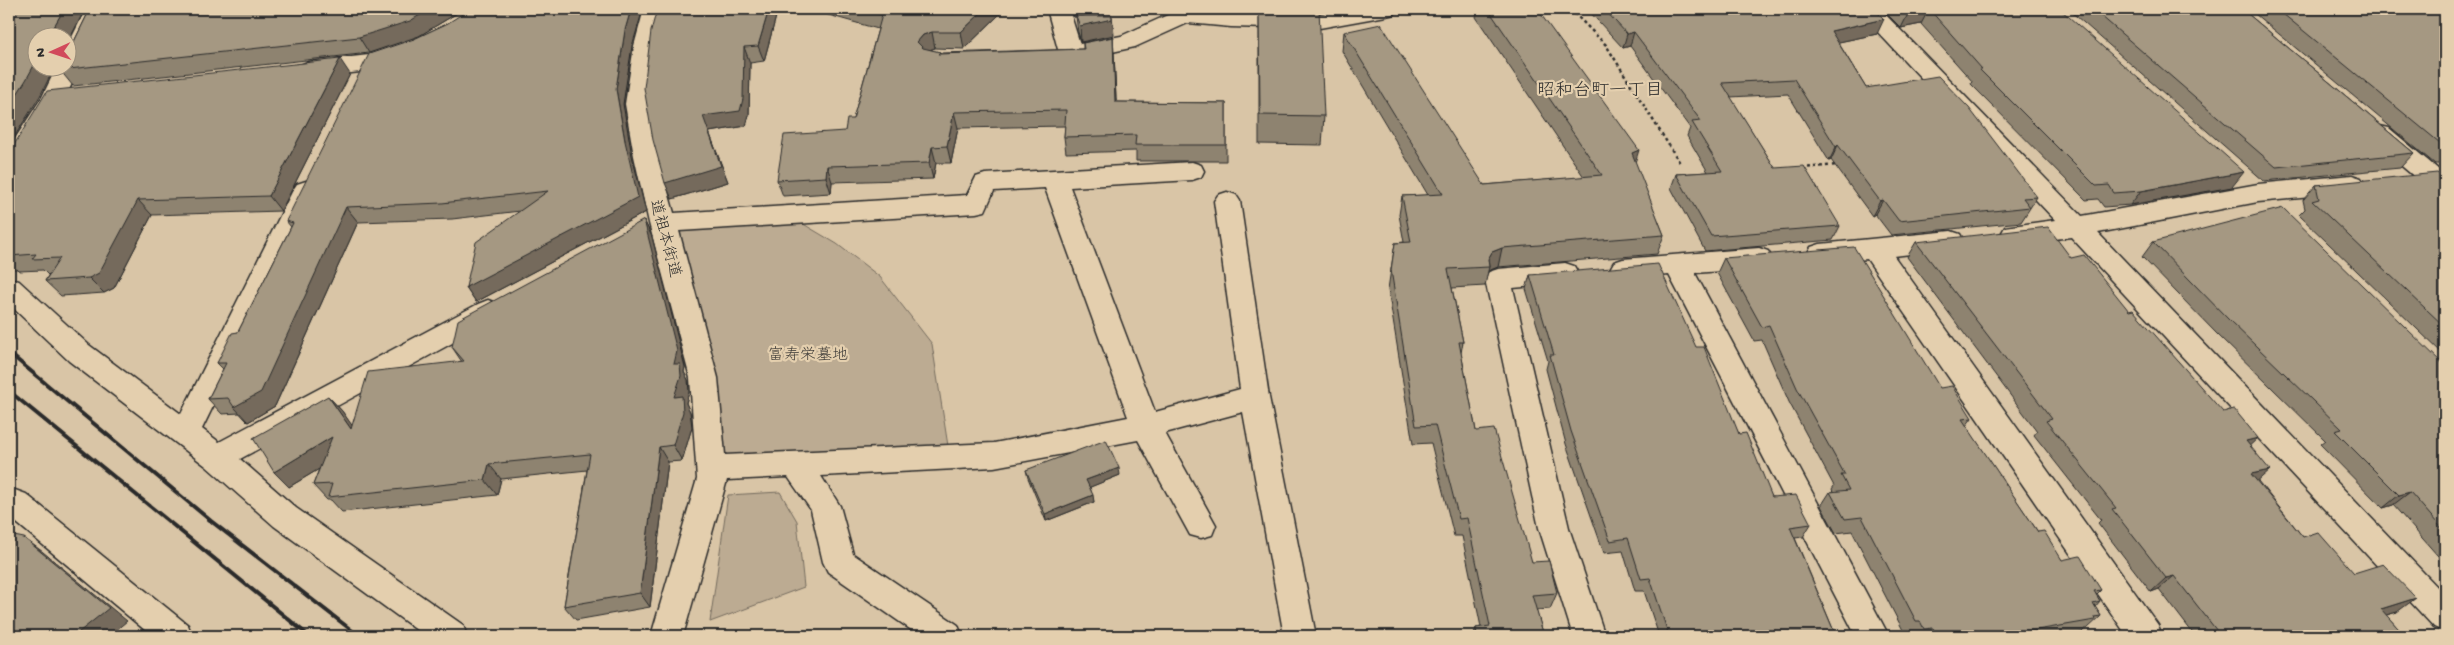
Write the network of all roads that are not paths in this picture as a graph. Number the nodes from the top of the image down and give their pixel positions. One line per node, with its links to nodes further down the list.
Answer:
1 (97, 9): 12 (street)
2 (655, 9): 25 (street, 道祖本街道)
3 (1058, 9): 6 (street)
4 (1386, 9): 6 (street)
5 (1867, 9): 26 (street)
6 (1182, 12)
7 (422, 47): 8 (street)
8 (369, 63): 9 (street); 10 (street)
9 (290, 72)
10 (356, 89)
11 (82, 94): 12 (street)
12 (53, 98): 14 (street)
13 (2362, 119): 20 (street)
14 (9, 168)
15 (317, 169): 34 (street)
16 (1192, 171): 18 (street)
17 (2236, 174): 22 (street)
18 (1054, 179): 25 (street); 33 (street)
19 (2402, 180): 20 (street)
20 (2440, 180)
21 (2373, 182): 22 (street)
22 (2258, 193): 24 (street); 26 (street)
23 (1227, 201): 32 (street)
24 (2279, 213)
25 (662, 221): 27 (street); 37 (street, 道祖本街道)
26 (2077, 227): 28 (street); 40 (street)
27 (635, 232)
28 (1874, 249): 29 (street); 48 (street)
29 (1677, 265): 46 (street); 47 (street)
30 (9, 288): 34 (street)
31 (506, 301): 35 (street)
32 (1256, 397): 33 (street); 45 (street)
33 (1146, 426): 36 (street); 39 (street)
34 (186, 433): 35 (street)
35 (217, 457): 43 (street)
36 (797, 466): 37 (street); 44 (street)
37 (711, 468): 42 (street, 道祖本街道)
38 (9, 507): 41 (street)
39 (1201, 525)
40 (2445, 617)
41 (165, 633)
42 (663, 635)
43 (451, 636)
44 (946, 636)
45 (1300, 636)
46 (1590, 636)
47 (1873, 636)
48 (2146, 636)

